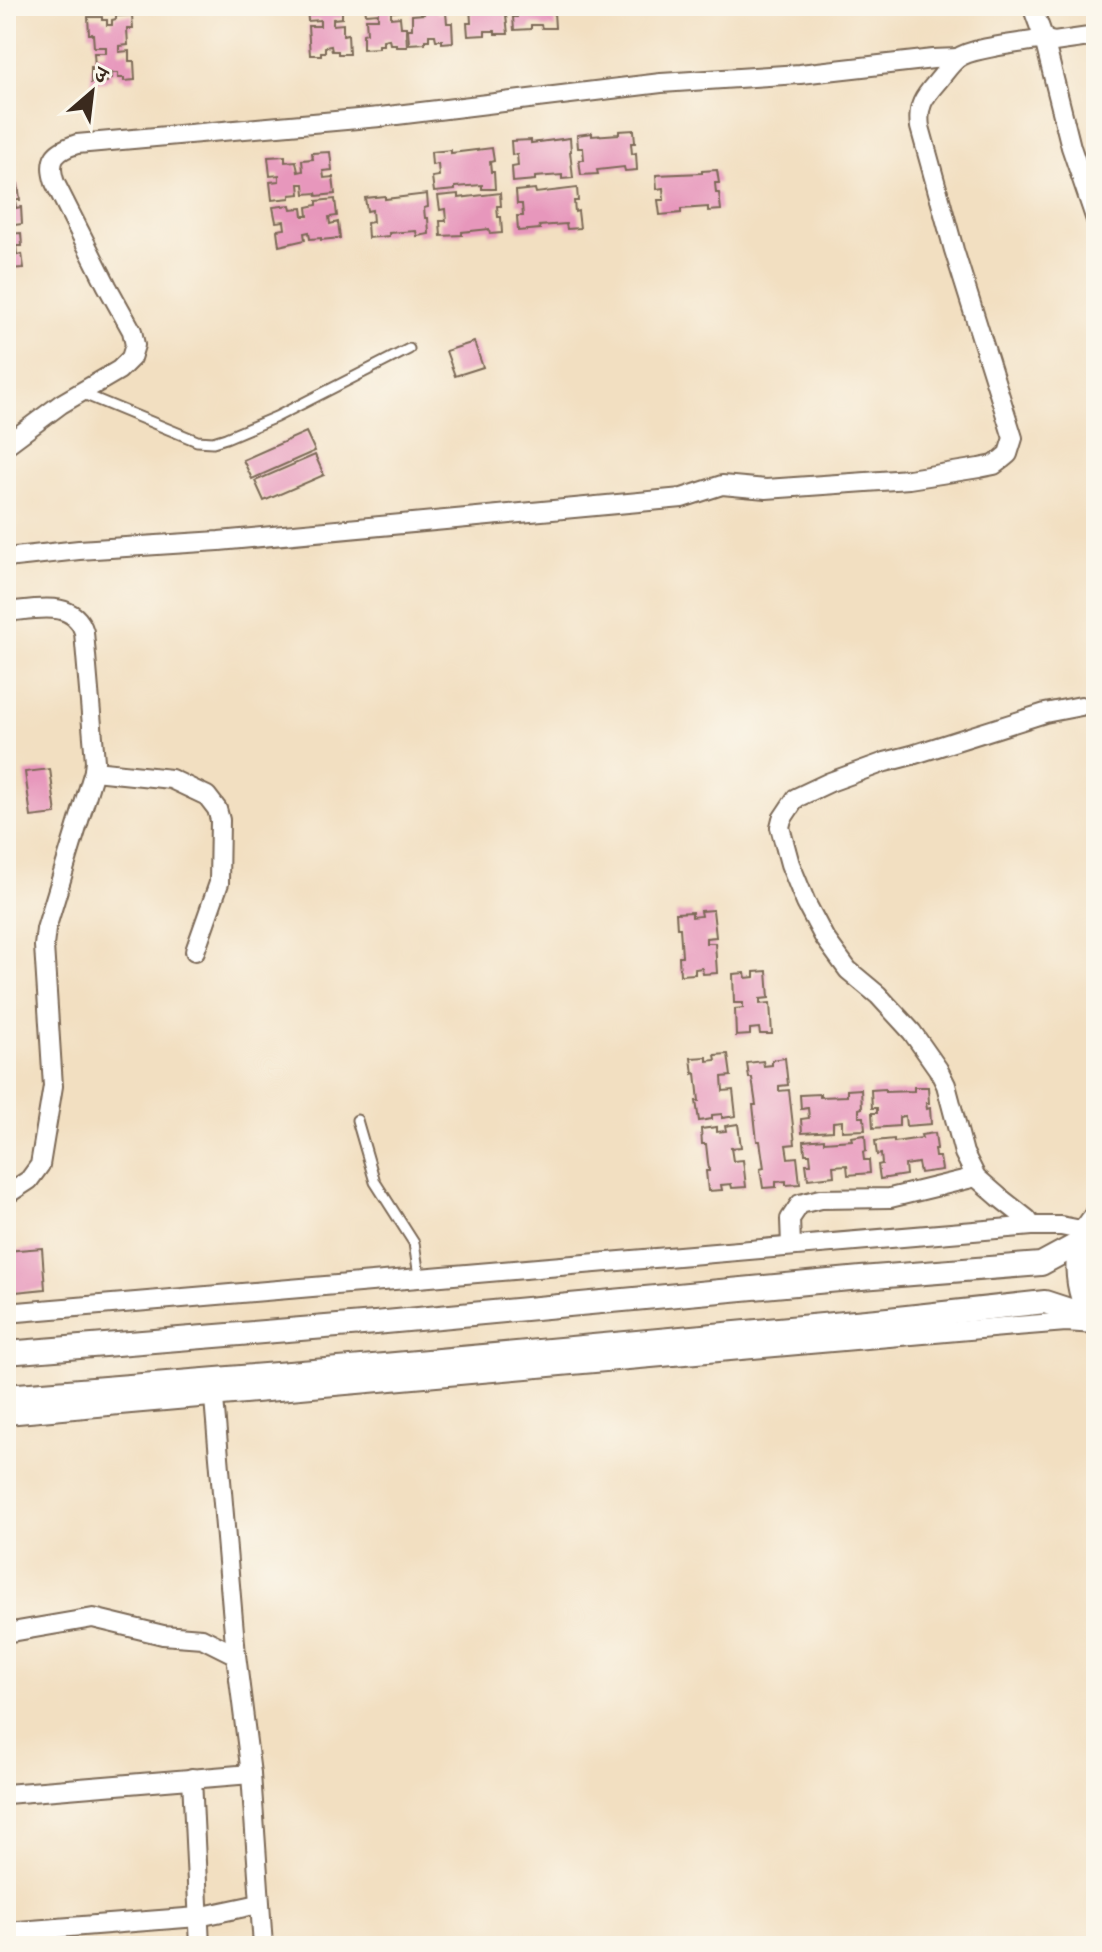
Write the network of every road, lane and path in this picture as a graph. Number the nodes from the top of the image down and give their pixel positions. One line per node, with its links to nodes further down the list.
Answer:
1 (1032, 6): 3 (street)
2 (1096, 36): 3 (street)
3 (1044, 39): 4 (street); 5 (street)
4 (958, 58): 7 (street); 9 (street)
5 (1096, 220)
6 (409, 349): 7 (lane)
7 (81, 393): 8 (street)
8 (6, 445)
9 (6, 558)
10 (6, 612): 12 (street)
11 (1081, 706): 15 (street)
12 (94, 771): 13 (street); 16 (street)
13 (195, 951)
14 (357, 1120): 20 (lane)
15 (976, 1177): 17 (street); 19 (street)
16 (6, 1195)
17 (1032, 1226): 18 (street); 19 (street)
18 (1088, 1230): 22 (street); 23 (street)
19 (791, 1245): 20 (street)
20 (419, 1276): 21 (street)
21 (6, 1313)
22 (1094, 1322): 24 (street)
23 (6, 1353)
24 (214, 1389): 25 (street); 26 (street); 28 (street)
25 (6, 1396)
26 (6, 1415)
27 (6, 1633): 28 (street)
28 (236, 1655): 29 (street)
29 (251, 1774): 30 (street); 32 (street)
30 (192, 1778): 31 (street); 33 (street)
31 (6, 1794)
32 (259, 1904): 33 (street); 36 (street)
33 (198, 1917): 34 (street); 35 (street)
34 (6, 1932)
35 (200, 1946)
36 (263, 1946)

